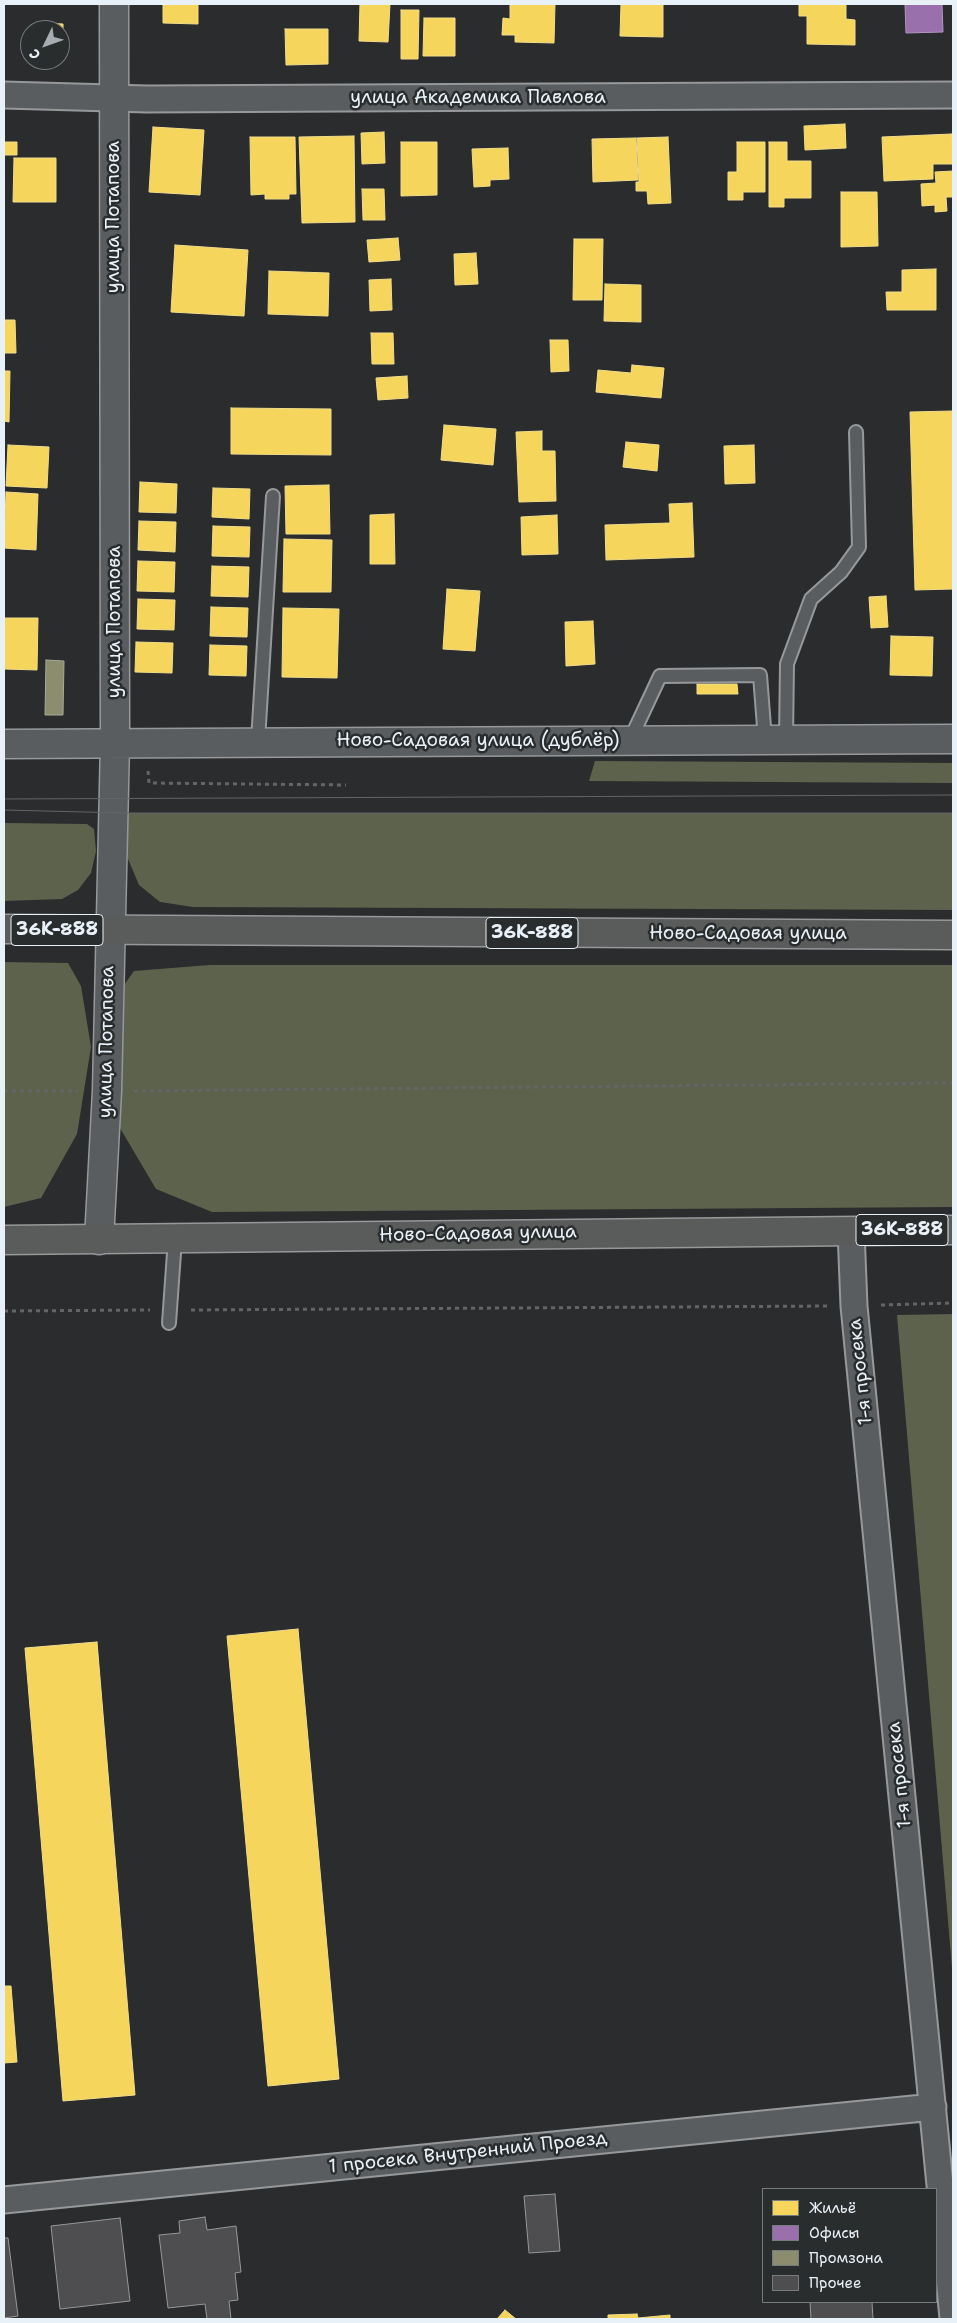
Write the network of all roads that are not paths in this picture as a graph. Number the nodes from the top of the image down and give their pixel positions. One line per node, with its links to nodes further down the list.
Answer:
1 (114, 4): 4 (street, улица Потапова)
2 (4, 95): 4 (street, улица Академика Павлова)
3 (953, 95): 4 (street, улица Академика Павлова)
4 (114, 99): 11 (street, улица Потапова)
5 (856, 432): 9 (lane)
6 (273, 496): 10 (lane)
7 (953, 739): 9 (street, Ново-Садовая улица (дублёр))
8 (630, 740): 9 (street, Ново-Садовая улица (дублёр)); 9 (lane); 10 (street, Ново-Садовая улица (дублёр))
9 (775, 740)
10 (258, 741): 11 (street, Ново-Садовая улица (дублёр))
11 (115, 743): 12 (street, Ново-Садовая улица (дублёр)); 14 (street, улица Потапова)
12 (4, 744)
13 (4, 929): 14 (main road, Ново-Садовая улица / 36К-888)
14 (110, 931): 15 (main road, Ново-Садовая улица / 36К-888); 20 (street, улица Потапова)
15 (953, 935)
16 (953, 1230): 17 (main road, Ново-Садовая улица / 36К-888)
17 (851, 1231): 18 (main road, Ново-Садовая улица / 36К-888); 22 (street, 1-я просека)
18 (175, 1239): 20 (main road, Ново-Садовая улица / 36К-888); 21 (lane)
19 (4, 1240): 20 (main road, Ново-Садовая улица / 36К-888)
20 (99, 1240)
21 (169, 1323)
22 (933, 2107): 23 (street, 1 просека Внутренний Проезд); 24 (street, 1-я просека)
23 (4, 2200)
24 (953, 2318)

